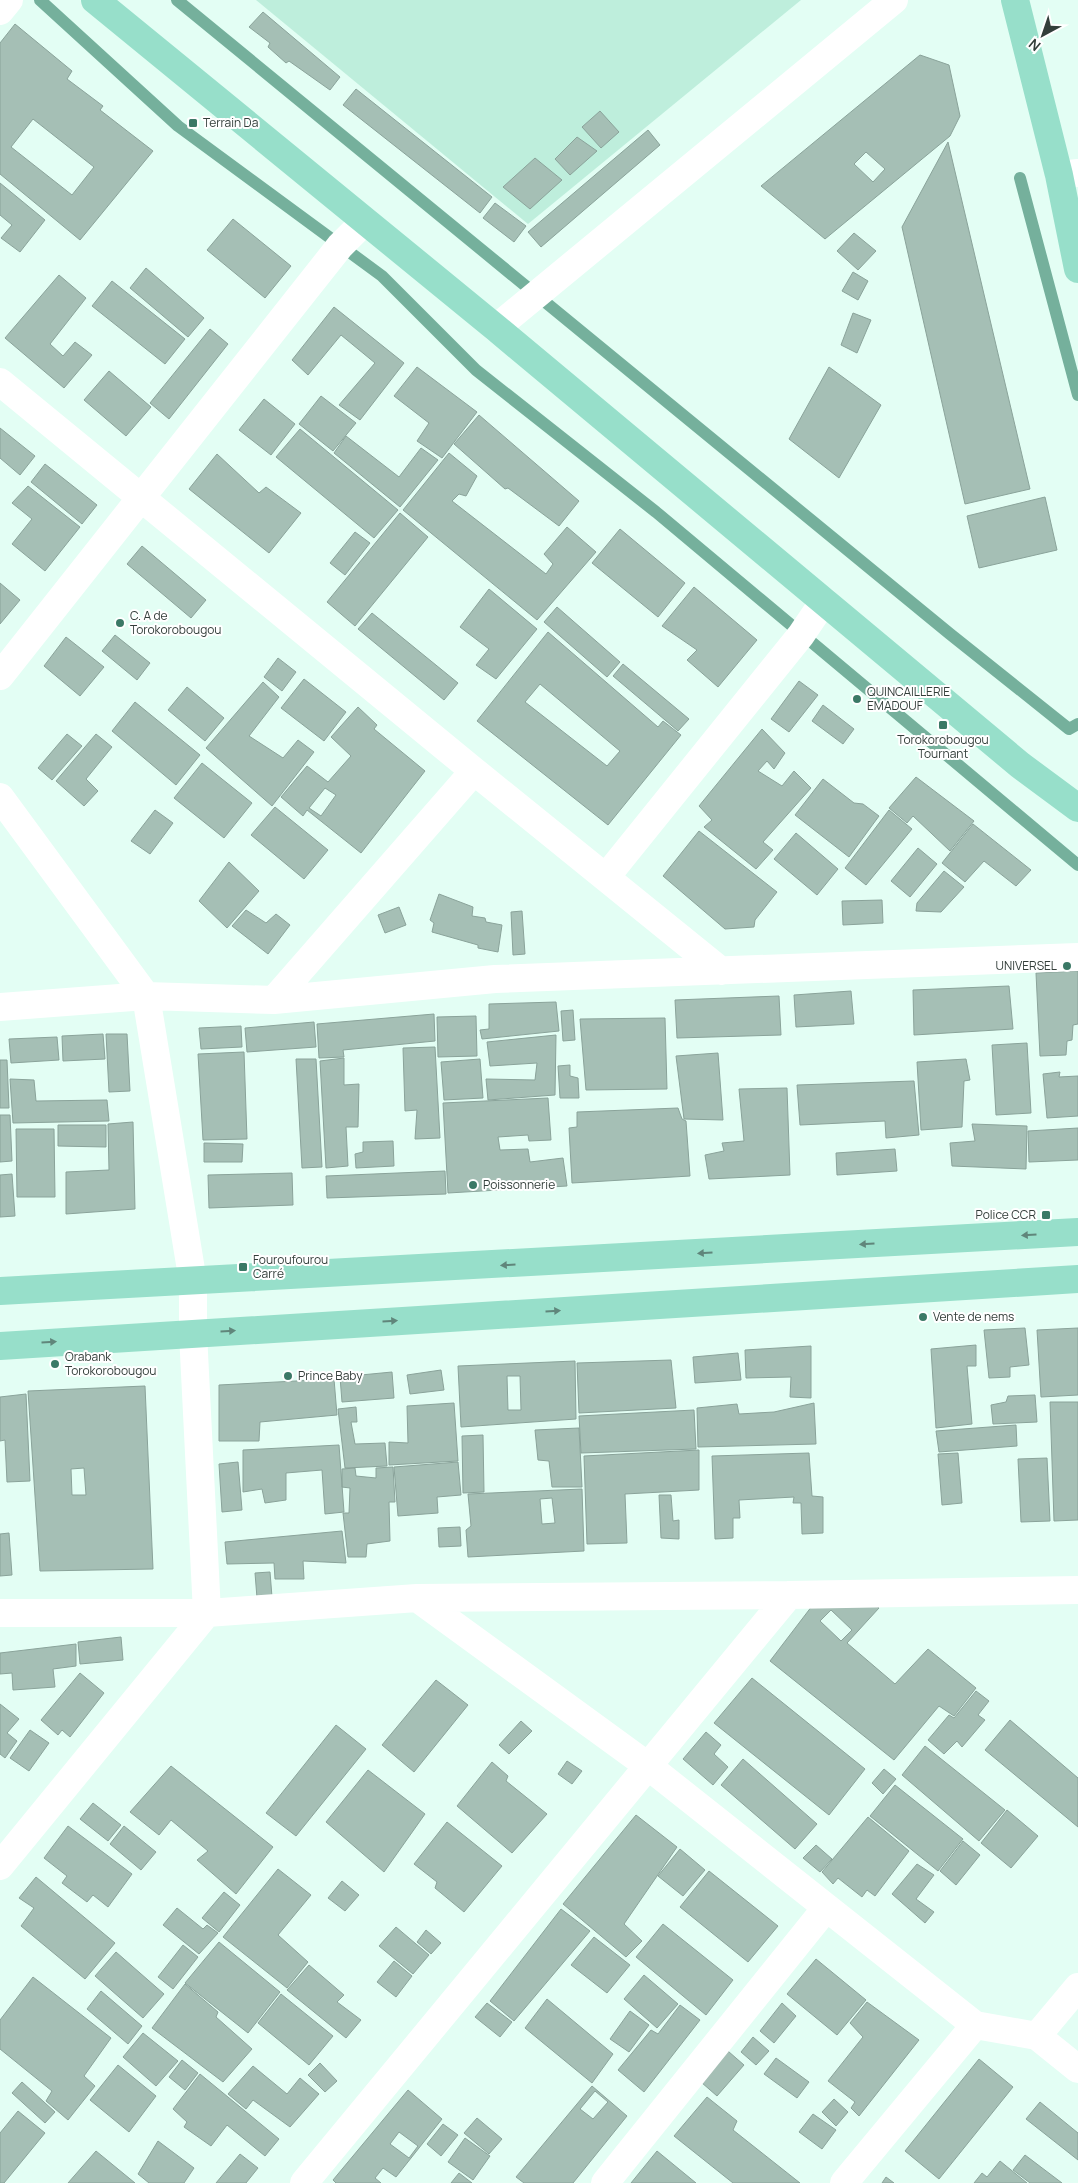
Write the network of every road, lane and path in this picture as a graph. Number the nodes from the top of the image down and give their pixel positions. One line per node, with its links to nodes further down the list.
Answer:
1 (9, 0): 5 (street)
2 (95, 0): 7 (main road)
3 (894, 0): 9 (street)
4 (1015, 0): 6 (main road)
5 (0, 11)
6 (1068, 174): 8 (main road)
7 (365, 221): 9 (main road); 11 (street)
8 (1078, 269)
9 (496, 328): 12 (main road)
10 (0, 382): 11 (street)
11 (142, 498): 13 (street); 15 (street)
12 (824, 601): 14 (main road); 19 (street)
13 (0, 676)
14 (1020, 765): 16 (main road); 18 (main road)
15 (474, 771): 19 (street); 23 (street)
16 (1078, 784)
17 (0, 797): 22 (street)
18 (1078, 808)
19 (606, 877): 21 (street)
20 (1078, 957): 21 (street)
21 (721, 971): 23 (street)
22 (146, 996): 23 (street); 24 (street); 27 (street)
23 (274, 1000)
24 (0, 1007)
25 (1078, 1232): 27 (main road, one-way to 27)
26 (1078, 1279): 29 (main road, one-way to 26)
27 (193, 1282): 28 (main road); 29 (street)
28 (0, 1292)
29 (193, 1333): 30 (main road, one-way to 29); 35 (street)
30 (0, 1346)
31 (1078, 1590): 32 (street)
32 (789, 1595): 33 (street); 36 (street)
33 (417, 1598): 35 (street); 36 (street)
34 (0, 1613): 35 (street)
35 (207, 1613): 37 (street)
36 (648, 1766): 38 (street); 43 (street)
37 (0, 1866)
38 (826, 1908): 40 (street); 44 (street)
39 (1078, 1987): 41 (street)
40 (975, 2025): 41 (street); 45 (street)
41 (1038, 2036): 42 (street)
42 (1078, 2069)
43 (304, 2183)
44 (605, 2183)
45 (844, 2183)

